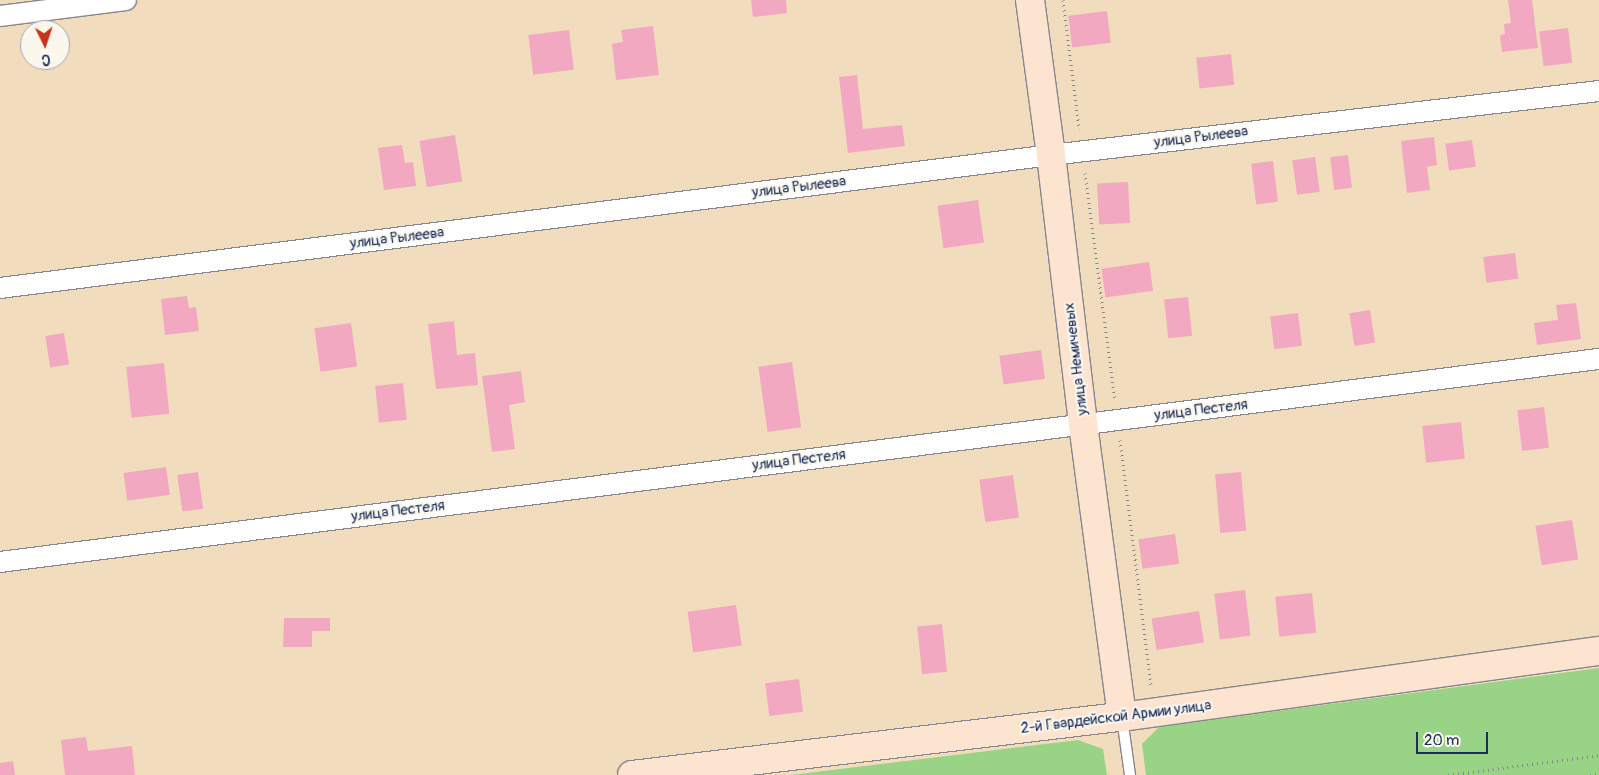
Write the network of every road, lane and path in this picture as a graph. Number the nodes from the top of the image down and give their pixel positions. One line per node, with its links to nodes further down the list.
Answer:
1 (126, 0): 4 (street)
2 (1030, 0): 7 (main road, улица Немичевых)
3 (1063, 0): 6 (path)
4 (0, 16)
5 (1599, 91): 6 (street, улица Рылеева)
6 (1082, 151): 7 (street, улица Рылеева); 10 (path)
7 (1051, 155): 8 (street, улица Рылеева); 11 (main road, улица Немичевых)
8 (0, 288)
9 (1599, 360): 10 (street, улица Пестеля)
10 (1117, 420): 11 (street, улица Пестеля); 14 (path)
11 (1083, 424): 12 (street, улица Пестеля); 15 (main road, улица Немичевых)
12 (0, 562)
13 (1599, 651): 14 (main road, 2-й Гвардейской Армии улица)
14 (1154, 713): 15 (main road, 2-й Гвардейской Армии улица)
15 (1122, 717): 18 (main road, 2-й Гвардейской Армии улица); 19 (lane)
16 (1599, 755): 20 (path)
17 (1599, 774): 21 (path)
18 (632, 775)
19 (1130, 775)
20 (1448, 775)
21 (1590, 775)

